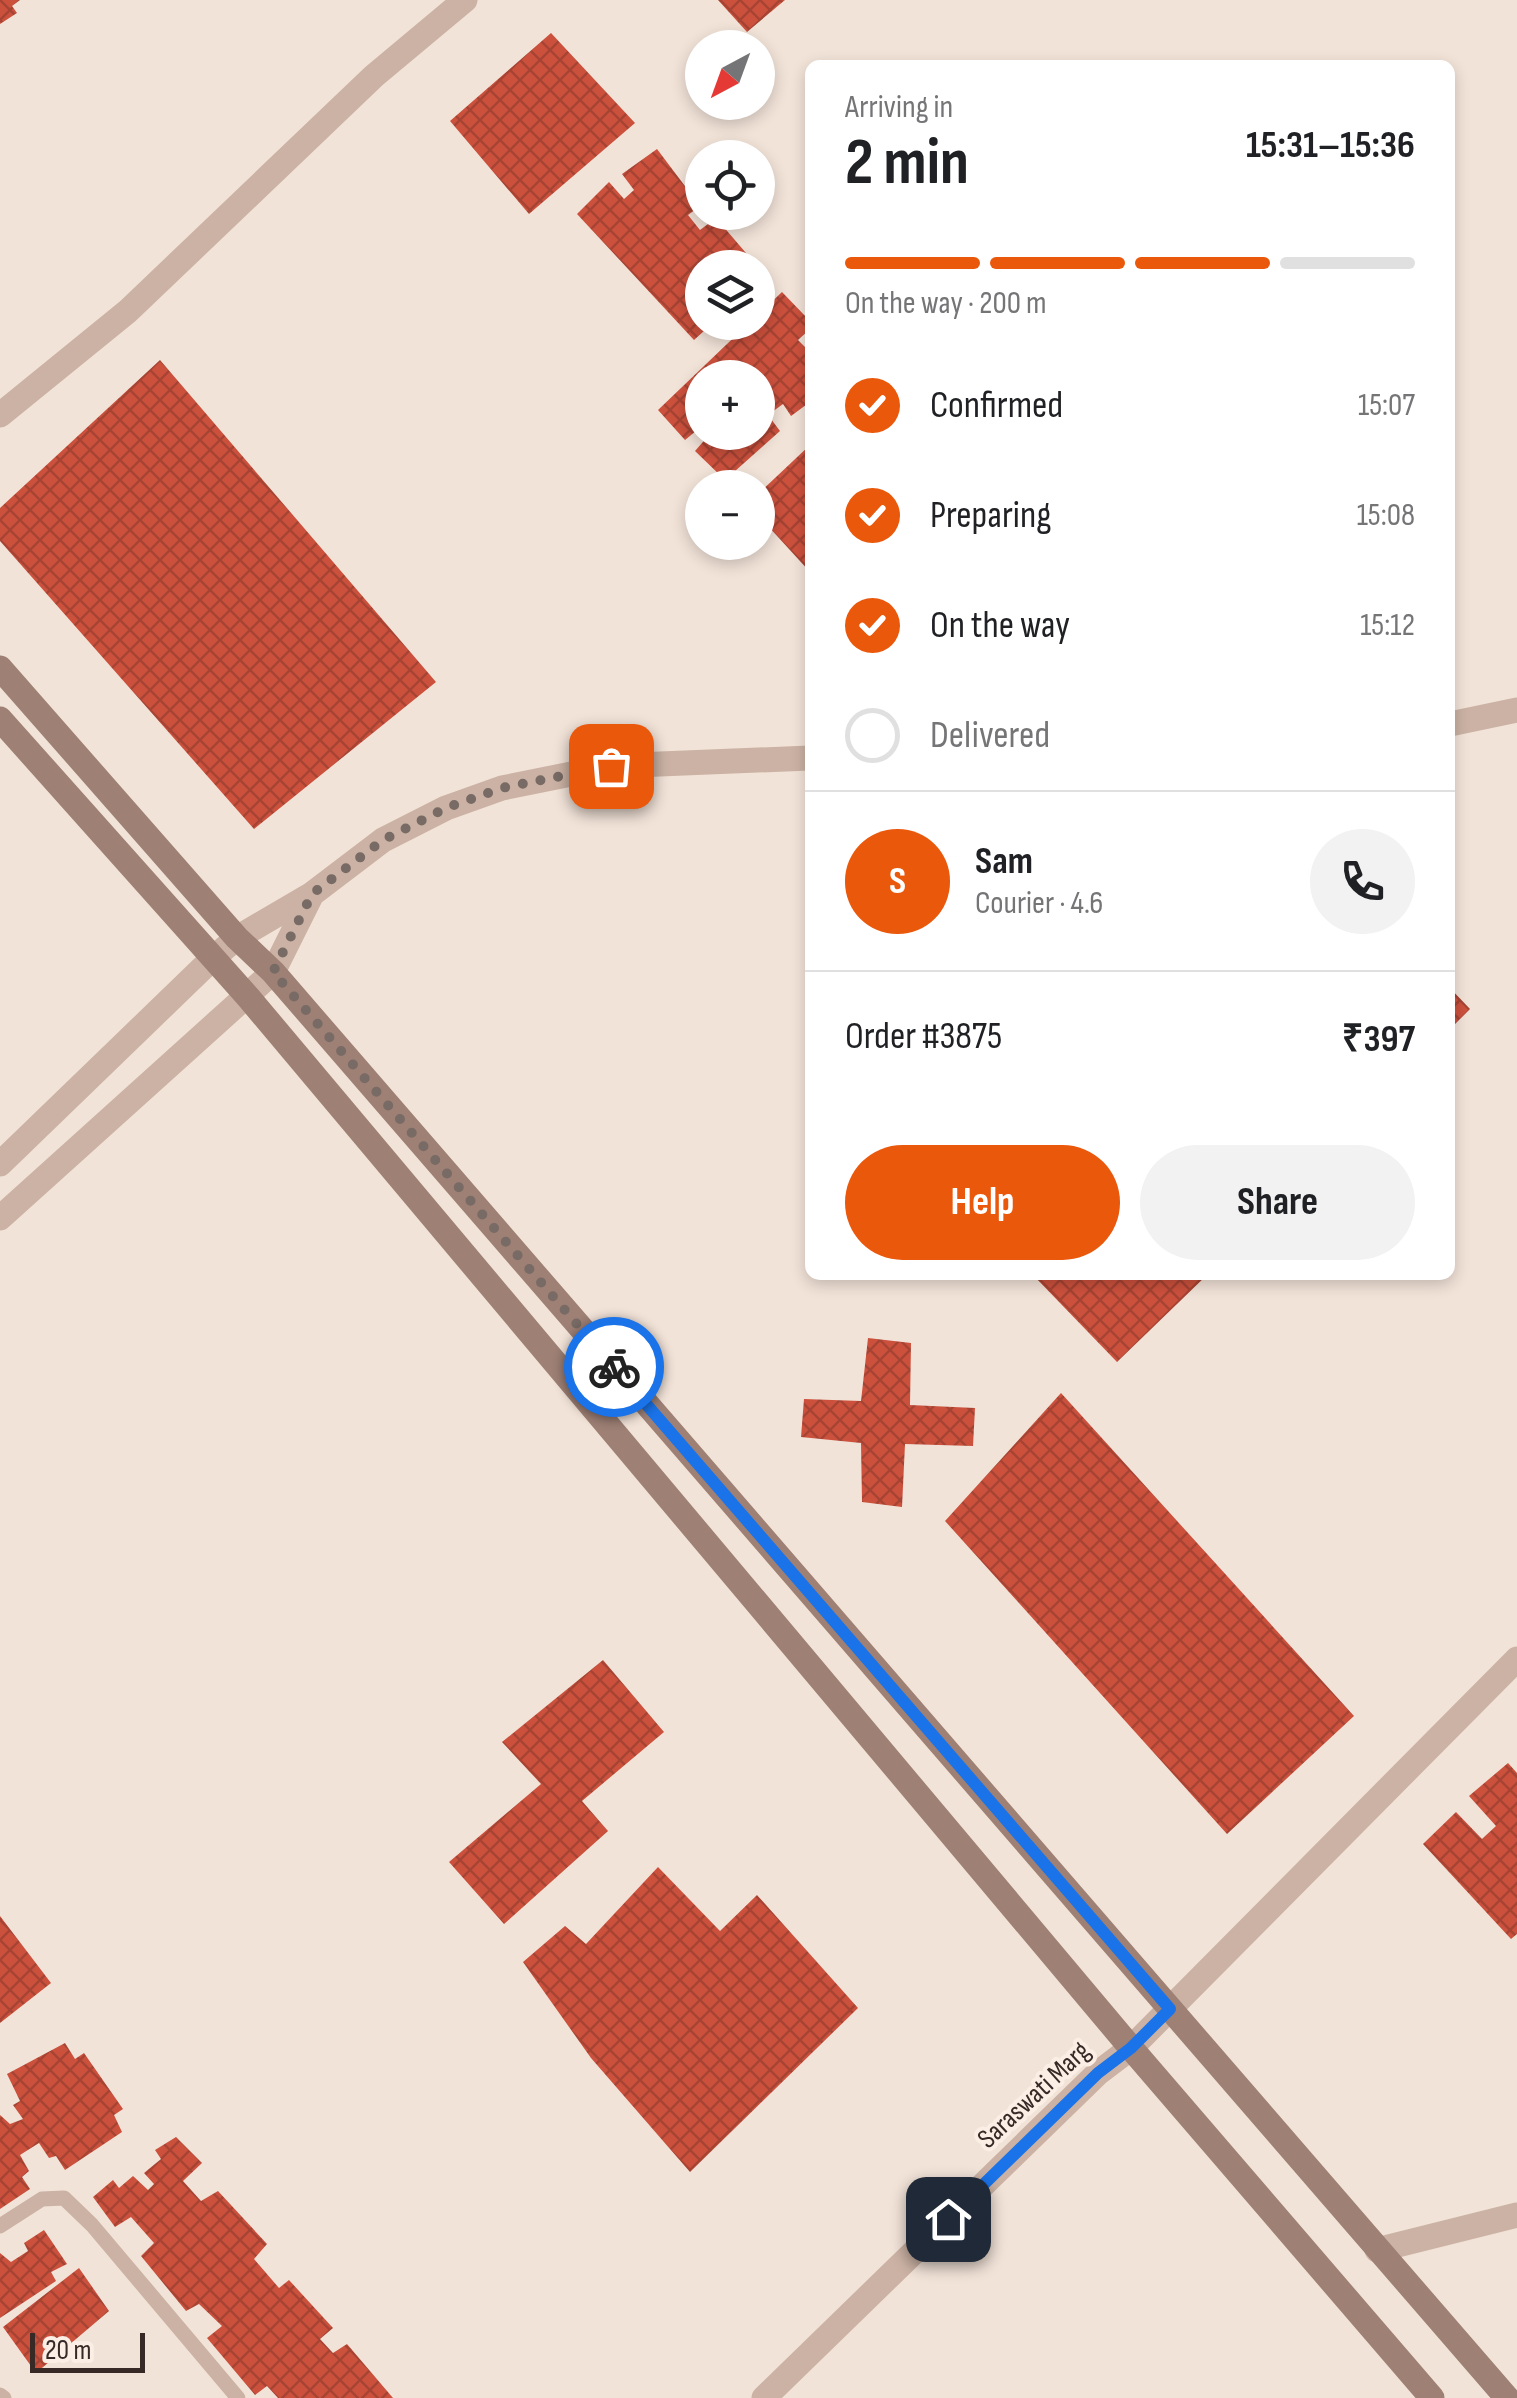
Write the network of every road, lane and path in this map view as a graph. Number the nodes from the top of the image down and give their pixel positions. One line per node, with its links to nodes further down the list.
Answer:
1 (465, 0): 2 (street)
2 (0, 416)
3 (0, 668): 9 (main road)
4 (1517, 710): 6 (street)
5 (0, 719): 10 (main road)
6 (1455, 723)
7 (805, 758): 8 (street)
8 (312, 894): 9 (street); 11 (street)
9 (237, 938): 10 (street); 11 (main road)
10 (213, 958): 12 (main road); 13 (street)
11 (273, 972): 12 (street); 16 (main road)
12 (248, 996): 14 (street); 17 (main road)
13 (0, 1164)
14 (0, 1218)
15 (1517, 1659): 16 (street, Saraswati Marg)
16 (1170, 2009): 17 (street, Saraswati Marg); 20 (main road)
17 (1131, 2048): 22 (street, Saraswati Marg); 23 (main road)
18 (1517, 2215): 20 (street)
19 (0, 2226): 21 (lane)
20 (1377, 2250): 24 (main road)
21 (238, 2398)
22 (764, 2398)
23 (1432, 2398)
24 (1507, 2398)

